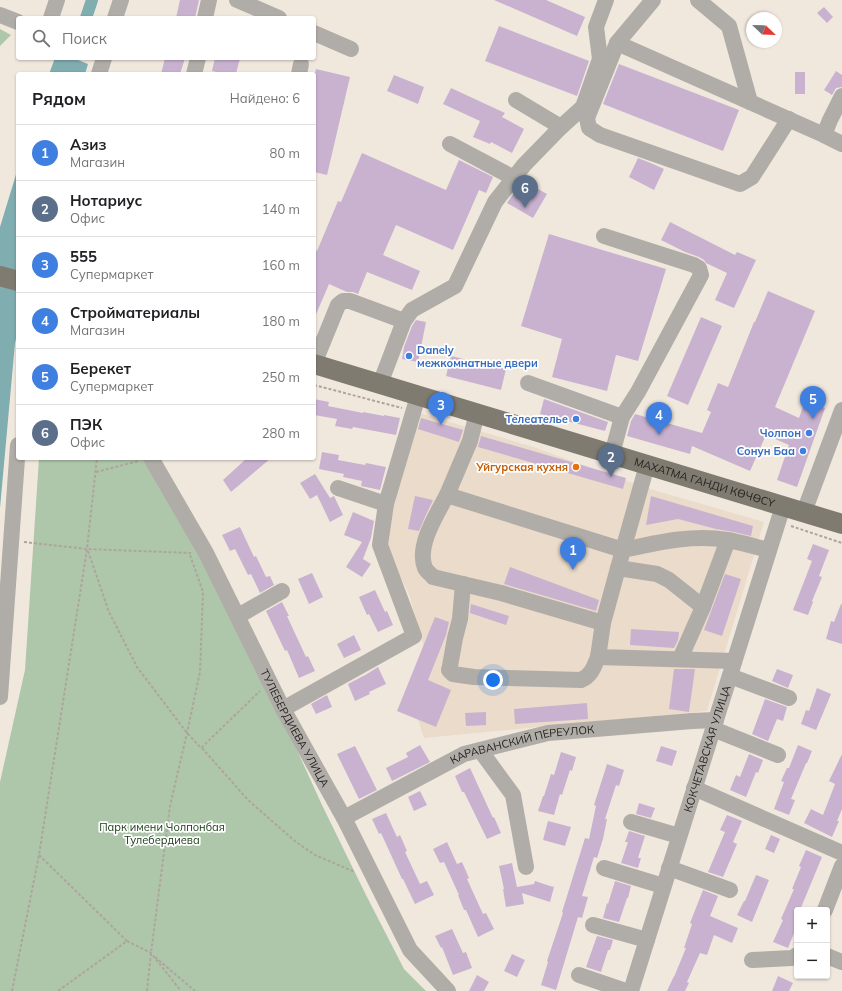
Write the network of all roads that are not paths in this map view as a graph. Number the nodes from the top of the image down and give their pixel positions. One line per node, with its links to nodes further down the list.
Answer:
1 (57, 0): 9 (street)
2 (121, 0): 10 (street)
3 (209, 0): 11 (street)
4 (238, 0): 12 (street)
5 (606, 0): 23 (street)
6 (653, 0): 15 (street)
7 (698, 0): 21 (street)
8 (0, 15): 13 (street)
9 (51, 16)
10 (116, 16)
11 (205, 16)
12 (274, 16)
13 (16, 21)
14 (316, 34): 16 (street)
15 (617, 43): 21 (street); 22 (street)
16 (351, 49)
17 (103, 60): 18 (street)
18 (100, 72)
19 (842, 96): 24 (street)
20 (516, 100): 23 (street)
21 (750, 102): 22 (street)
22 (789, 119): 24 (street)
23 (561, 127): 27 (street)
24 (824, 135): 26 (street)
25 (450, 144): 27 (street)
26 (842, 144)
27 (514, 178): 31 (street)
28 (604, 236): 39 (street)
29 (0, 276): 30 (main road)
30 (16, 280)
31 (404, 321): 32 (street); 35 (street)
32 (316, 359)
33 (316, 365): 35 (main road, МАХАТМА ГАНДИ КӨЧӨСҮ)
34 (528, 383): 39 (street)
35 (380, 384): 36 (main road, МАХАТМА ГАНДИ КӨЧӨСҮ)
36 (418, 396): 38 (main road, МАХАТМА ГАНДИ КӨЧӨСҮ); 46 (street)
37 (842, 410): 48 (street)
38 (477, 413): 40 (main road, МАХАТМА ГАНДИ КӨЧӨСҮ); 45 (street)
39 (622, 417): 40 (street)
40 (612, 454): 43 (main road, МАХАТМА ГАНДИ КӨЧӨСҮ)
41 (17, 460): 62 (street)
42 (148, 460): 57 (street, ТУЛЕБЕРДИЕВА УЛИЦА)
43 (647, 465): 47 (main road, МАХАТМА ГАНДИ КӨЧӨСҮ); 51 (street)
44 (338, 488): 46 (street)
45 (447, 495): 51 (street); 54 (street)
46 (386, 504): 64 (street)
47 (783, 506): 48 (main road, МАХАТМА ГАНДИ КӨЧӨСҮ); 52 (street, КОКЧЕТАВСКАЯ УЛИЦА)
48 (804, 512): 49 (main road, МАХАТМА ГАНДИ КӨЧӨСҮ)
49 (842, 524)
50 (728, 540): 51 (street); 52 (street); 56 (street)
51 (623, 550): 53 (street)
52 (769, 550): 61 (street, КОКЧЕТАВСКАЯ УЛИЦА)
53 (618, 568): 56 (street); 58 (street)
54 (463, 584): 58 (street); 59 (street)
55 (282, 591): 57 (street)
56 (704, 607): 60 (street)
57 (238, 616): 64 (street, ТУЛЕБЕРДИЕВА УЛИЦА)
58 (603, 623): 59 (street)
59 (598, 657): 60 (street)
60 (680, 659): 61 (street)
61 (732, 668): 63 (street); 65 (street, КОКЧЕТАВСКАЯ УЛИЦА)
62 (0, 697)
63 (789, 698)
64 (284, 709): 69 (street, ТУЛЕБЕРДИЕВА УЛИЦА)
65 (714, 725): 66 (street, КАРАВАНСКИЙ ПЕРЕУЛОК); 67 (street); 68 (street, КОКЧЕТАВСКАЯ УЛИЦА)
66 (480, 750): 69 (street, КАРАВАНСКИЙ ПЕРЕУЛОК); 74 (street)
67 (778, 755)
68 (694, 788): 71 (street, КОКЧЕТАВСКАЯ УЛИЦА); 72 (street)
69 (344, 818): 87 (street, ТУЛЕБЕРДИЕВА УЛИЦА)
70 (632, 822): 71 (street)
71 (679, 836): 76 (street, КОКЧЕТАВСКАЯ УЛИЦА)
72 (842, 853)
73 (842, 866): 79 (street)
74 (526, 867)
75 (604, 868): 77 (street)
76 (669, 868): 77 (street, КОКЧЕТАВСКАЯ УЛИЦА); 78 (street)
77 (663, 886): 81 (street, КОКЧЕТАВСКАЯ УЛИЦА)
78 (730, 890)
79 (826, 907)
80 (593, 925): 81 (street)
81 (646, 940): 89 (street, КОКЧЕТАВСКАЯ УЛИЦА)
82 (794, 957): 84 (street)
83 (830, 957): 85 (street)
84 (752, 960)
85 (842, 962)
86 (579, 976): 88 (street)
87 (448, 991)
88 (626, 991)
89 (630, 991)

